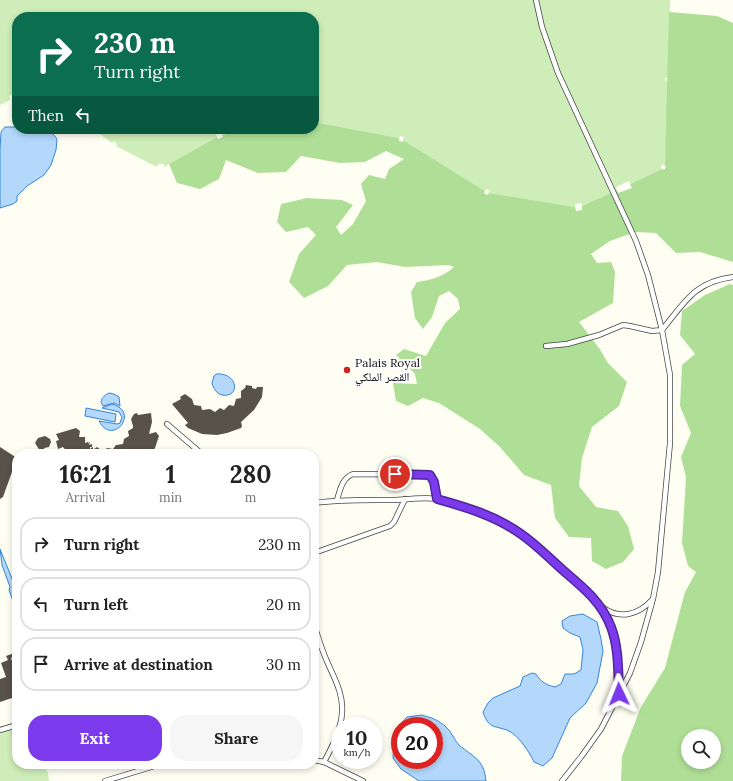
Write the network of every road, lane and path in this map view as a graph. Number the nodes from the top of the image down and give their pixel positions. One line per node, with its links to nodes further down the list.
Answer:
1 (536, 0): 3 (lane)
2 (733, 277): 3 (lane)
3 (662, 330): 4 (lane); 12 (lane)
4 (546, 346)
5 (167, 424): 6 (lane)
6 (196, 449)
7 (405, 499): 8 (lane); 9 (lane); 11 (lane)
8 (437, 499): 9 (lane); 13 (lane)
9 (337, 500): 10 (lane)
10 (319, 502)
11 (319, 551)
12 (653, 599): 13 (lane); 15 (lane)
13 (601, 606): 15 (lane)
14 (319, 639): 19 (lane)
15 (619, 694): 23 (lane)
16 (12, 726): 17 (lane)
17 (0, 730)
18 (319, 761): 19 (lane)
19 (324, 762): 22 (lane)
20 (141, 769): 21 (lane)
21 (105, 781)
22 (363, 781)
23 (562, 781)

